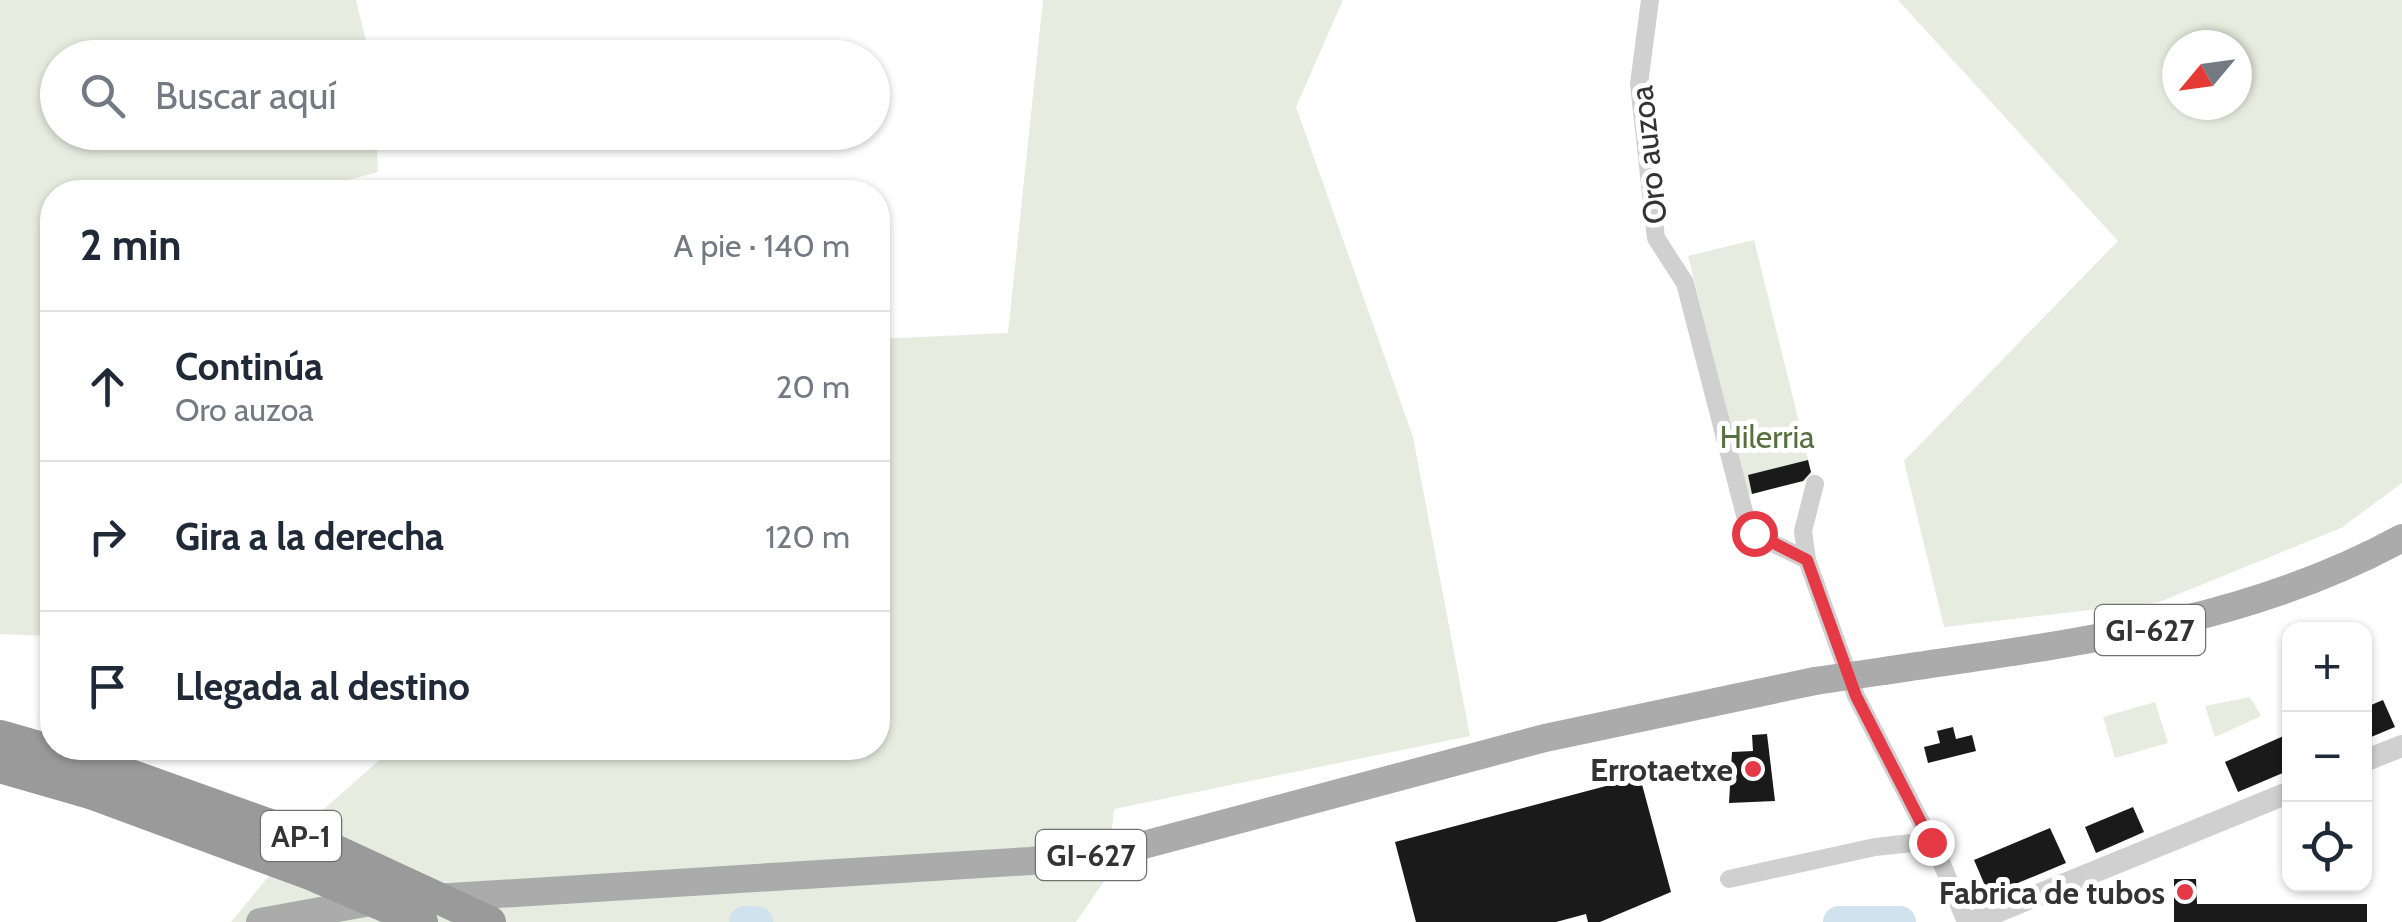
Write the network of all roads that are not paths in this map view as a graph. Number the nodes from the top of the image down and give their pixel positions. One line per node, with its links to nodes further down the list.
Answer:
1 (1650, 0): 4 (street, Oro auzoa)
2 (1815, 484): 4 (street)
3 (2402, 538): 15 (main road, GI-627, bridge)
4 (1807, 560): 13 (street)
5 (0, 736): 7 (highway, AP-1)
6 (2402, 746): 8 (street)
7 (40, 754)
8 (2372, 758)
9 (54, 760): 11 (highway, AP-1)
10 (0, 767): 11 (highway, AP-1)
11 (99, 780): 16 (highway, AP-1, bridge); 17 (highway, AP-1, bridge)
12 (2282, 795): 18 (street)
13 (1931, 842): 14 (street); 18 (street)
14 (1729, 879)
15 (260, 922)
16 (422, 922)
17 (490, 922)
18 (1969, 922)

